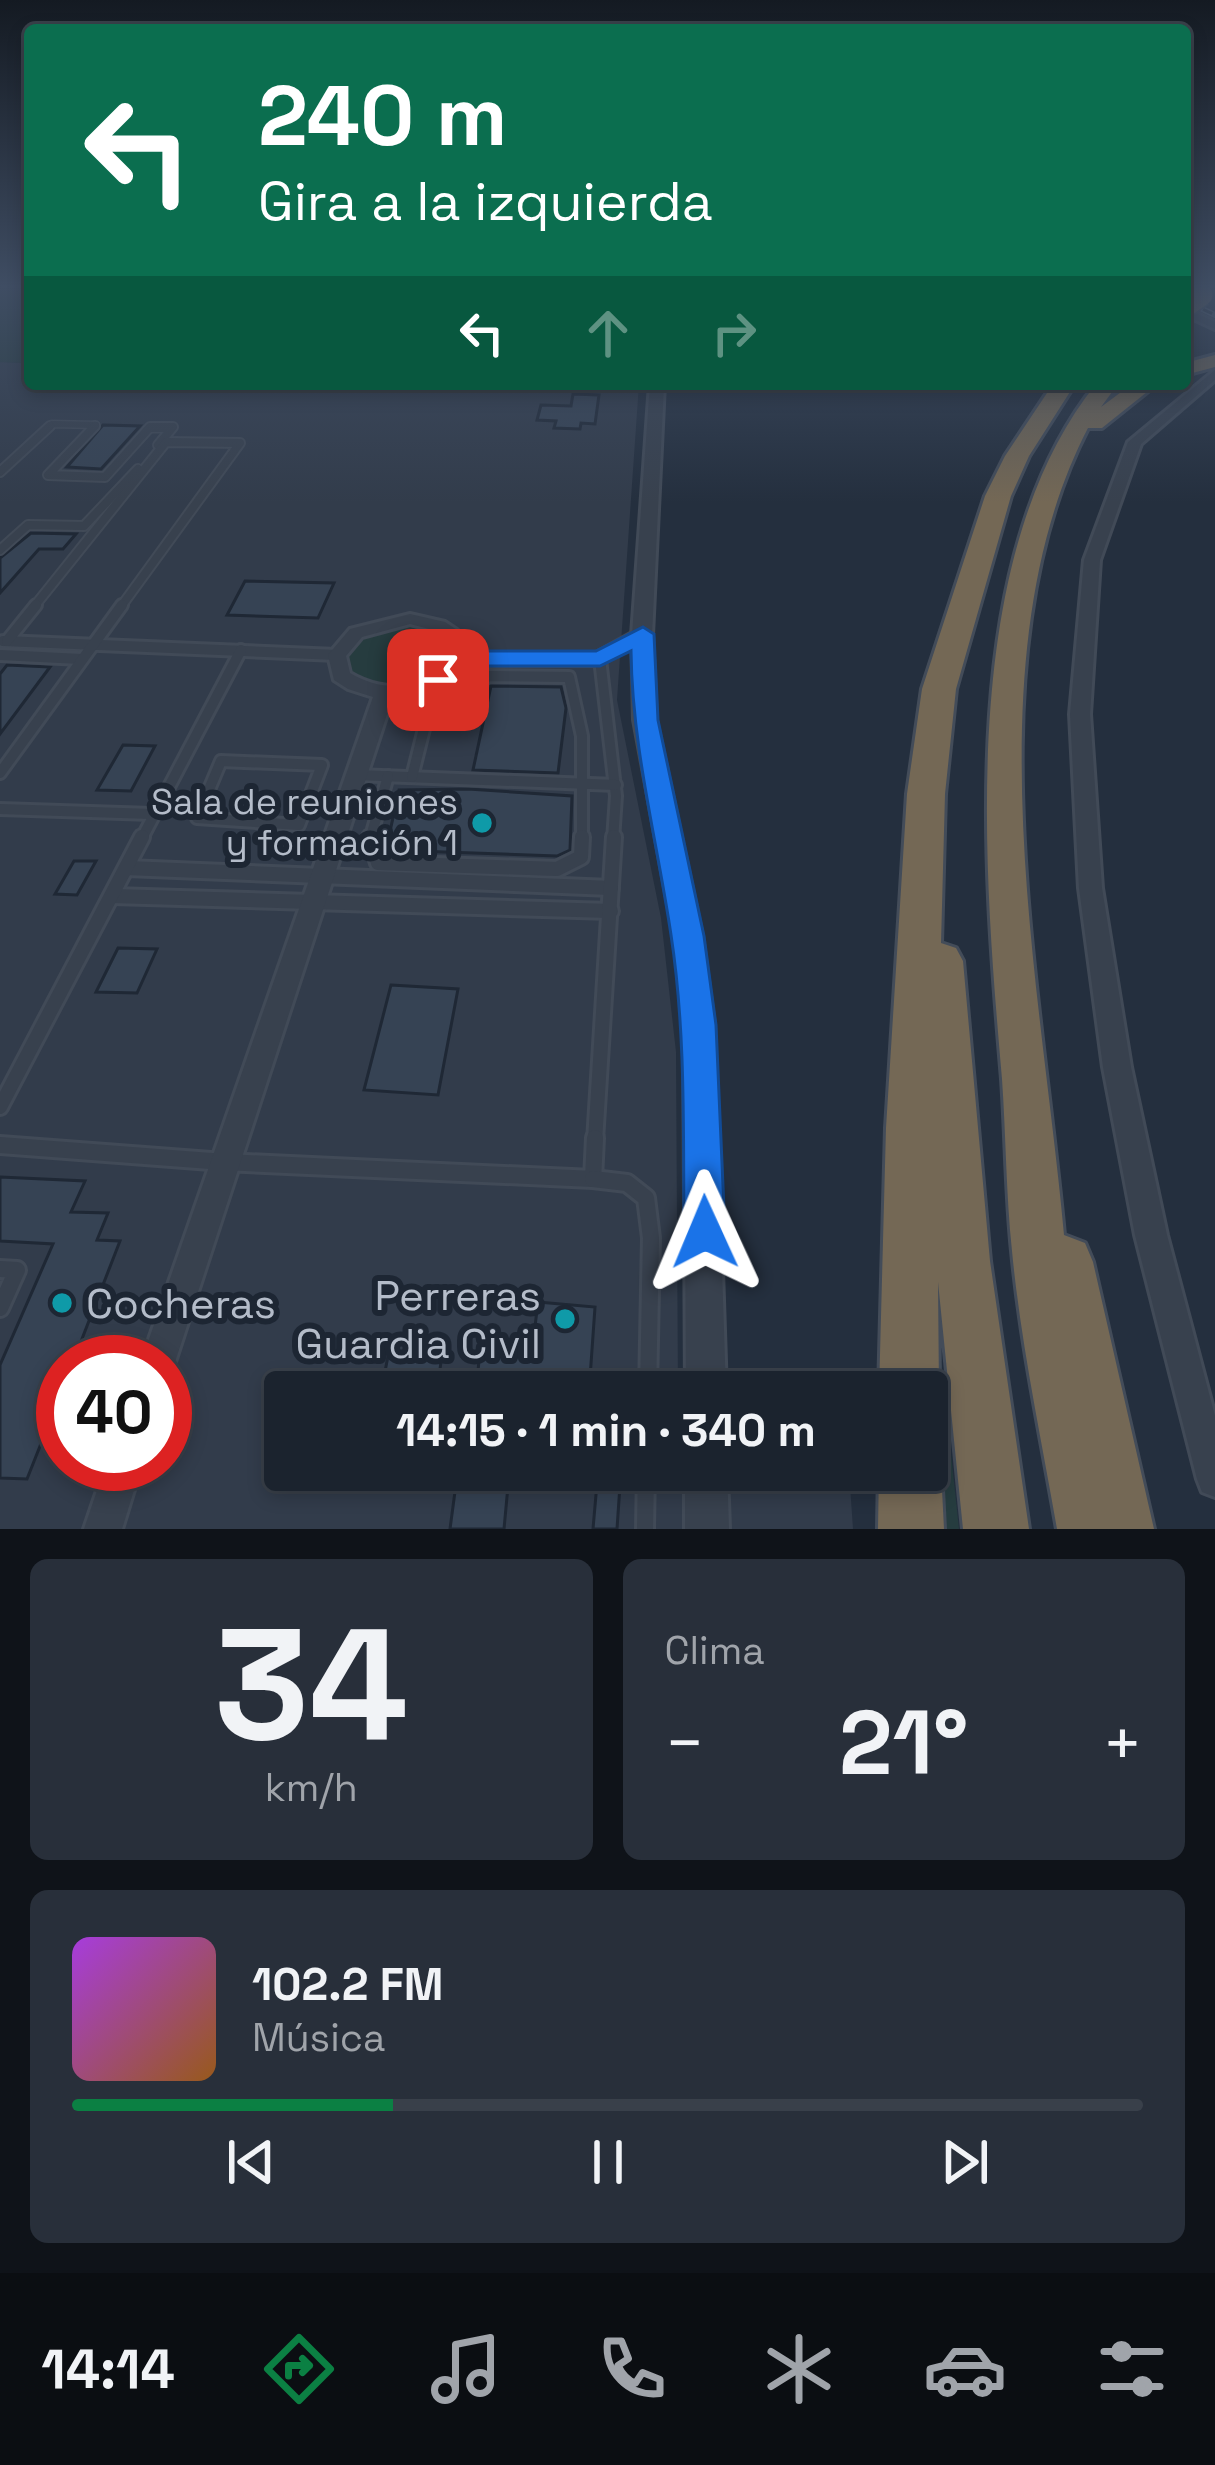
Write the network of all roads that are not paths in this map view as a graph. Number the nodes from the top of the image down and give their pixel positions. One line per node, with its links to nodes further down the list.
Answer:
1 (657, 390): 10 (street)
2 (1060, 390): 9 (highway)
3 (1103, 390): 7 (highway)
4 (1137, 390): 7 (highway)
5 (1182, 390): 46 (street)
6 (0, 472): 8 (lane)
7 (1048, 496): 37 (highway)
8 (0, 550)
9 (958, 628): 45 (highway); 55 (highway)
10 (643, 634): 16 (street); 44 (street)
11 (3, 641): 12 (lane); 12 (lane)
12 (92, 643): 13 (lane); 17 (lane)
13 (241, 650): 14 (lane); 26 (lane)
14 (337, 655): 18 (street); 19 (street)
15 (0, 657): 17 (lane)
16 (600, 658): 18 (street); 25 (lane)
17 (81, 659): 20 (lane)
18 (457, 659): 19 (street)
19 (384, 693): 21 (street)
20 (0, 773)
21 (356, 775): 22 (lane); 32 (street)
22 (388, 776): 23 (lane); 24 (lane)
23 (412, 777): 24 (lane); 24 (lane)
24 (584, 784): 25 (lane)
25 (616, 785): 31 (lane)
26 (159, 800): 27 (lane); 29 (lane)
27 (201, 802): 27 (lane)
28 (0, 809): 29 (lane)
29 (152, 814): 30 (lane)
30 (127, 868): 32 (lane); 33 (lane)
31 (611, 888): 32 (lane); 34 (lane)
32 (317, 890): 33 (lane); 34 (lane); 38 (street)
33 (112, 896): 35 (lane)
34 (610, 911): 39 (lane)
35 (0, 1107)
36 (0, 1145): 38 (lane)
37 (1033, 1152): 56 (highway); 57 (highway)
38 (224, 1162): 39 (lane); 42 (street)
39 (593, 1179): 43 (lane)
40 (0, 1269): 41 (lane)
41 (0, 1307)
42 (167, 1335)
43 (648, 1371)
44 (706, 1371)
45 (909, 1371)
46 (1215, 1479)
47 (115, 1491): 51 (street)
48 (646, 1491): 52 (lane)
49 (706, 1491): 53 (street)
50 (910, 1491): 54 (highway)
51 (103, 1529)
52 (645, 1529)
53 (707, 1529)
54 (911, 1529)
55 (996, 1529)
56 (1090, 1529)
57 (1121, 1529)

